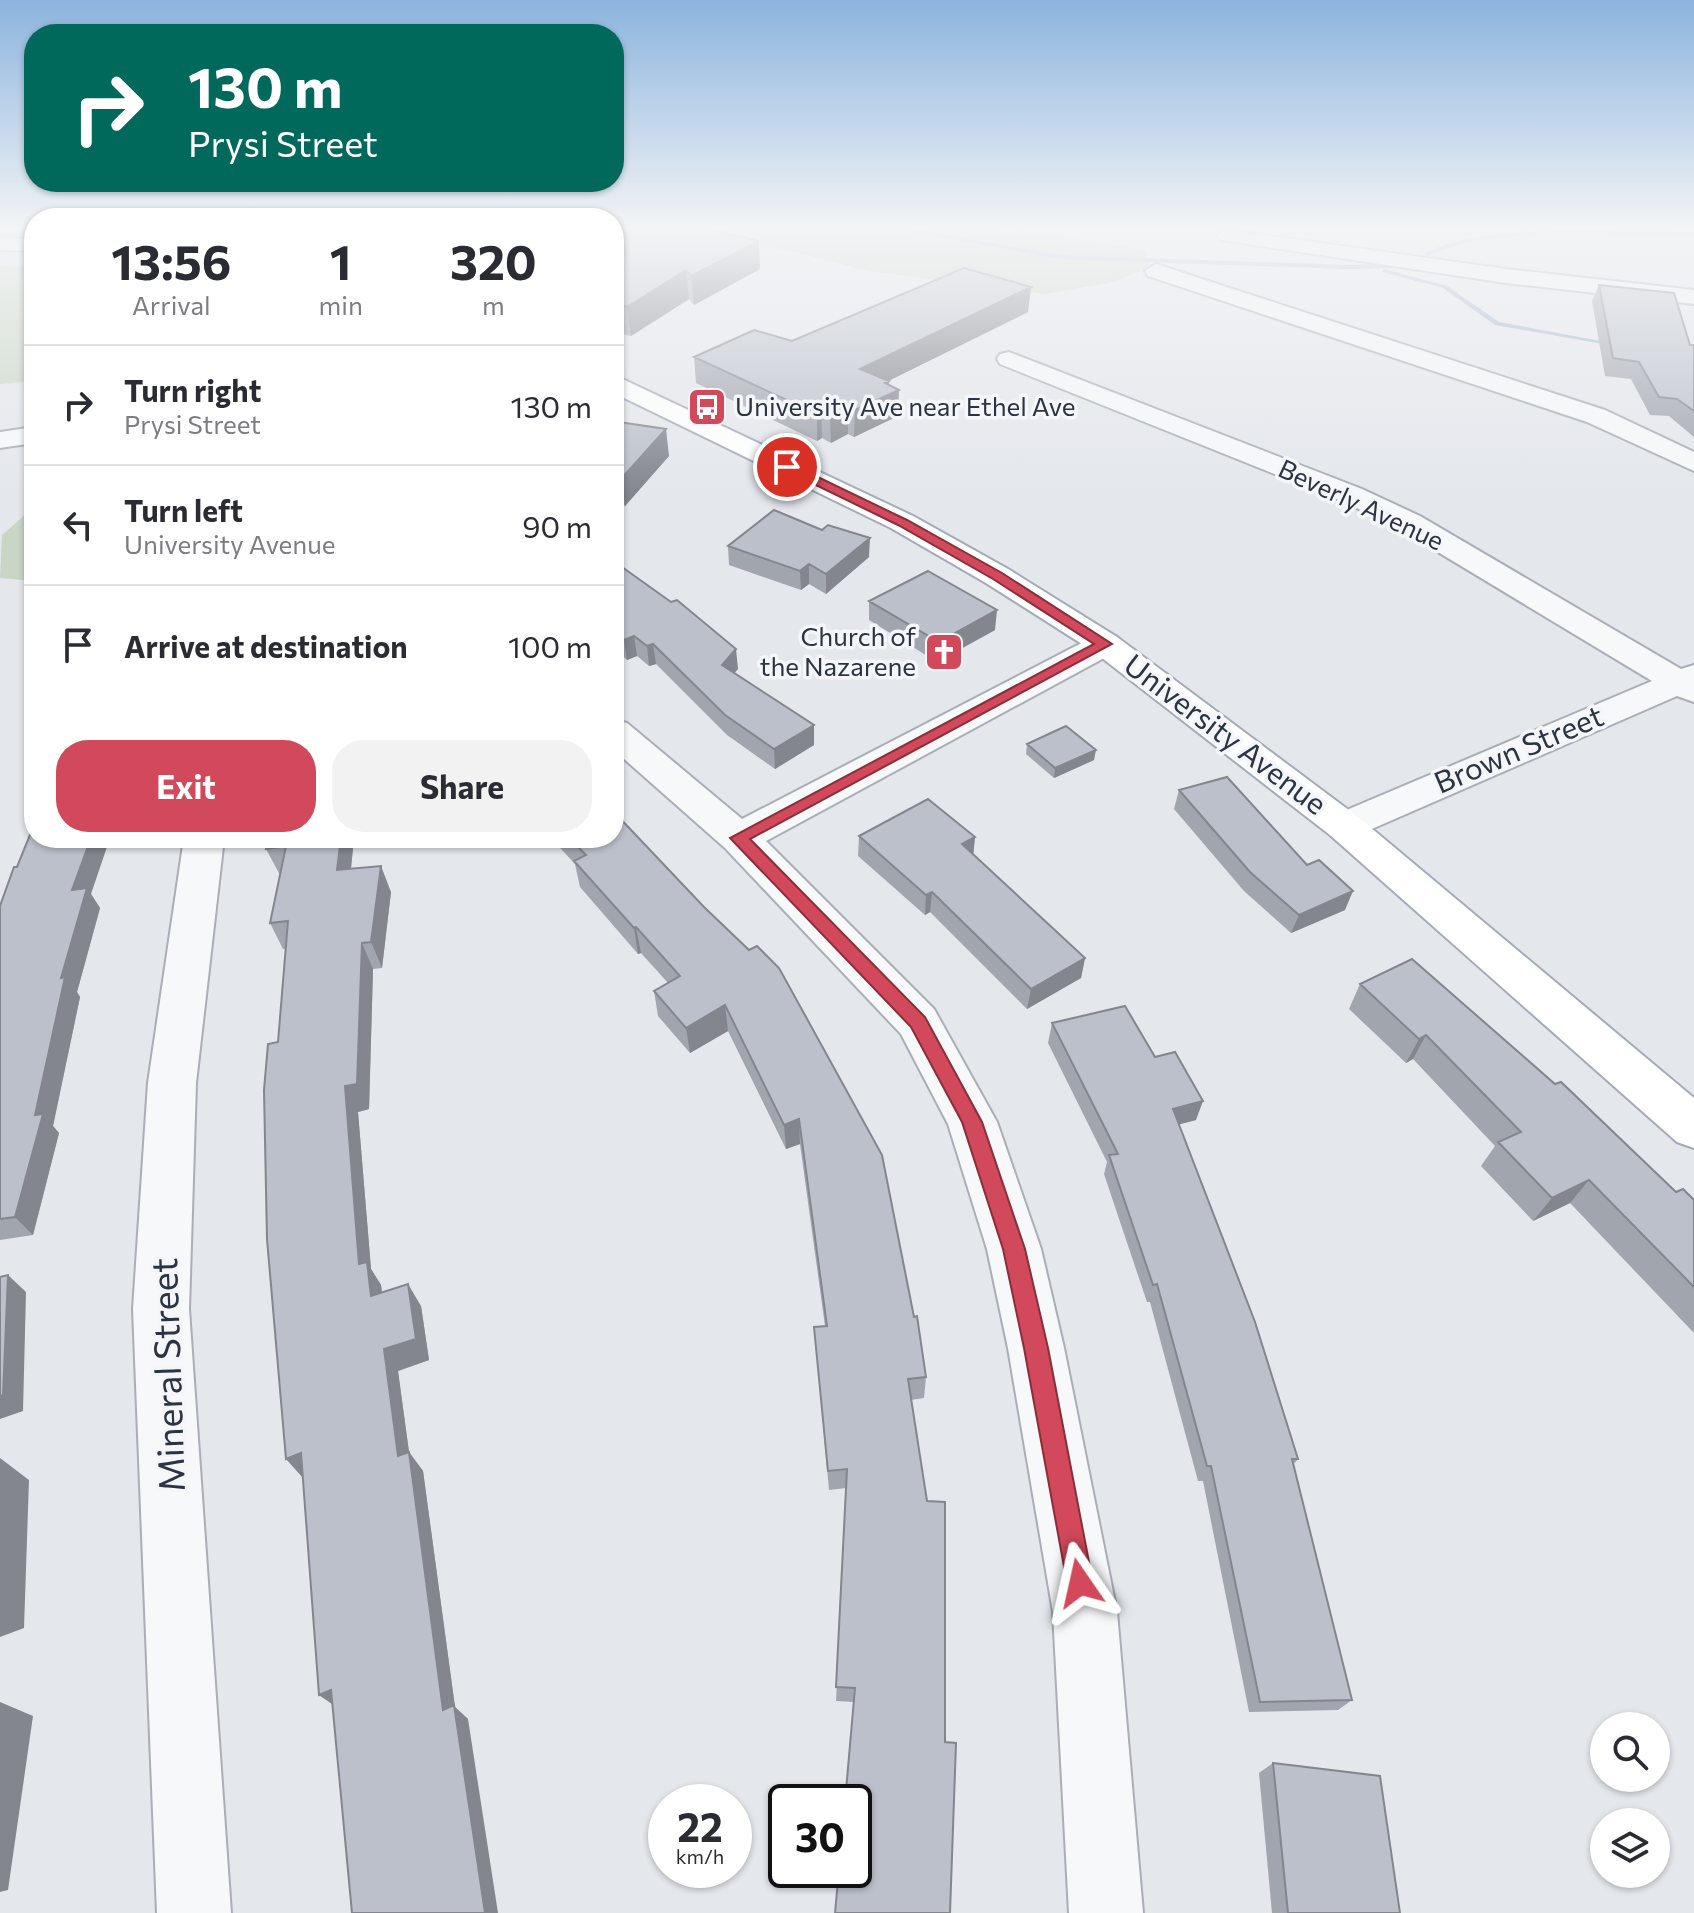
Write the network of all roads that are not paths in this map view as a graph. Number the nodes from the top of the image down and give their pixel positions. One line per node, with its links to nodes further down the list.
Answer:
1 (1296, 317): 6 (street)
2 (1009, 359): 8 (street, Beverly Avenue)
3 (624, 388): 7 (main road, University Avenue)
4 (24, 436): 5 (street)
5 (0, 440)
6 (1694, 463)
7 (1105, 644): 10 (main road, University Avenue); 11 (street)
8 (1689, 683): 10 (street, Brown Street)
9 (624, 740): 11 (street)
10 (1344, 826): 13 (main road, University Avenue)
11 (739, 838): 15 (street)
12 (203, 848): 14 (street, Mineral Street)
13 (1694, 1127)
14 (194, 1913)
15 (1106, 1913)

